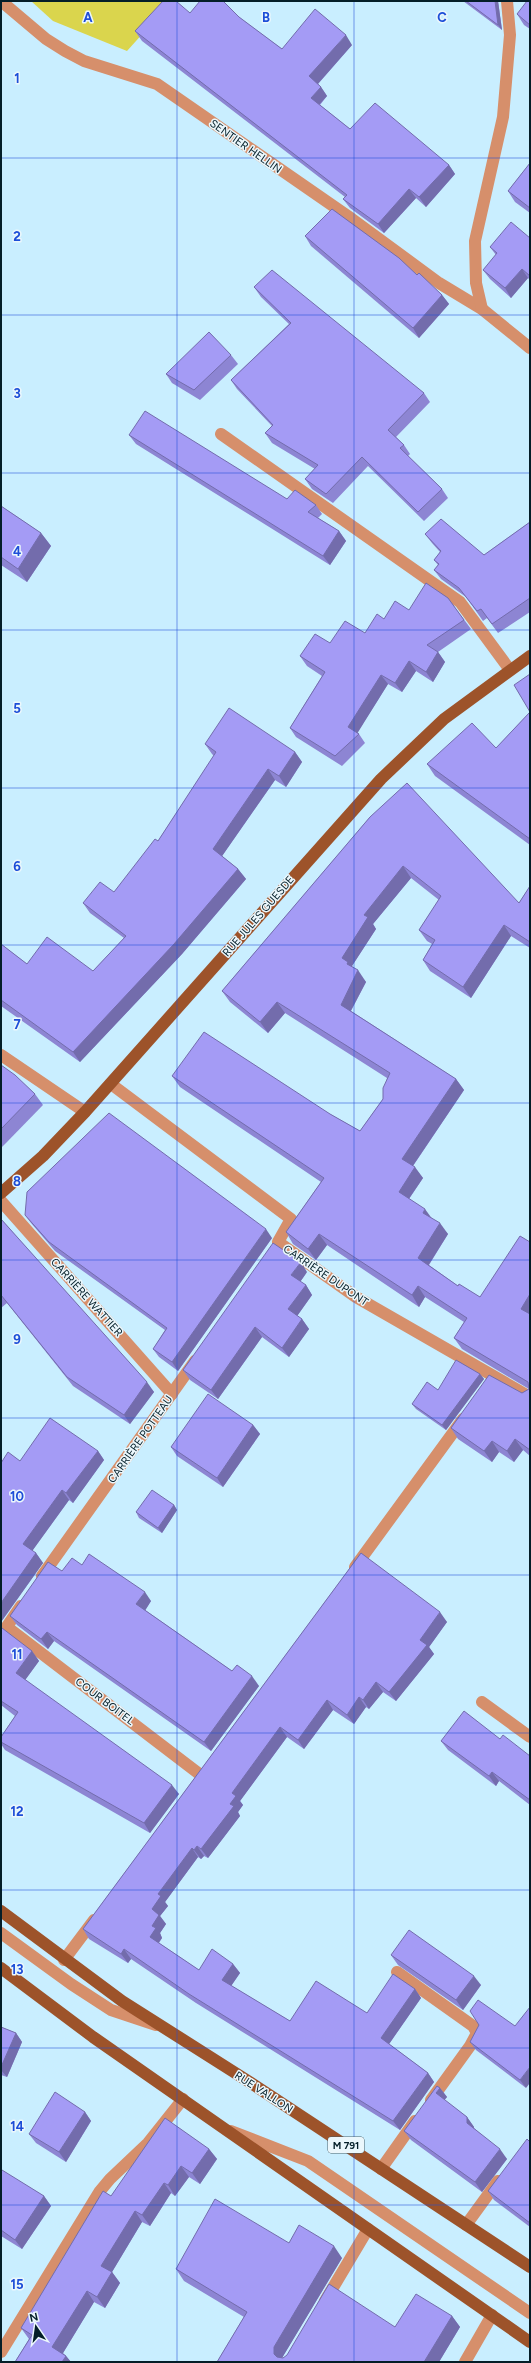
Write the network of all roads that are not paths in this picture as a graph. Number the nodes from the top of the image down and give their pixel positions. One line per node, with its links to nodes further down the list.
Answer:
1 (1, 1): 3 (street, SENTIER HELLIN)
2 (507, 1): 3 (street)
3 (482, 309): 4 (street, SENTIER HELLIN)
4 (530, 348)
5 (221, 434): 7 (street)
6 (530, 656): 7 (main road, RUE JULES GUESDE)
7 (510, 670): 9 (main road, RUE JULES GUESDE)
8 (1, 1055): 10 (street)
9 (110, 1084): 10 (main road, RUE JULES GUESDE); 13 (street, CARRIÈRE DUPONT)
10 (85, 1112): 11 (main road, RUE JULES GUESDE)
11 (1, 1194)
12 (1, 1201): 18 (street, CARRIÈRE WATTIER)
13 (278, 1242): 14 (street); 16 (street, CARRIÈRE DUPONT)
14 (269, 1255)
15 (203, 1350): 18 (street, CARRIÈRE POTTEAU)
16 (495, 1376): 17 (street); 19 (street, CARRIÈRE DUPONT)
17 (485, 1389)
18 (172, 1394): 22 (street, CARRIÈRE POTTEAU)
19 (530, 1397)
20 (471, 1408): 21 (street)
21 (348, 1576)
22 (4, 1631): 25 (street, COUR BOITEL)
23 (482, 1702): 24 (street)
24 (530, 1736)
25 (193, 1788)
26 (102, 1909): 29 (street)
27 (1, 1911): 29 (main road, RUE VALLON / M 791)
28 (1, 1933): 32 (street)
29 (64, 1960): 32 (main road, RUE VALLON / M 791)
30 (1, 1968): 33 (main road)
31 (397, 1972): 35 (street)
32 (159, 2026): 35 (main road, RUE VALLON / M 791)
33 (183, 2099): 34 (main road); 44 (street)
34 (224, 2128): 38 (main road); 41 (street)
35 (381, 2169): 37 (main road, RUE VALLON / M 791)
36 (504, 2174): 37 (street)
37 (466, 2225): 39 (main road, RUE VALLON / M 791)
38 (368, 2229): 40 (street); 42 (main road)
39 (530, 2267)
40 (320, 2309)
41 (530, 2313)
42 (492, 2315): 43 (main road); 45 (street)
43 (530, 2342)
44 (1, 2352)
45 (465, 2362)

